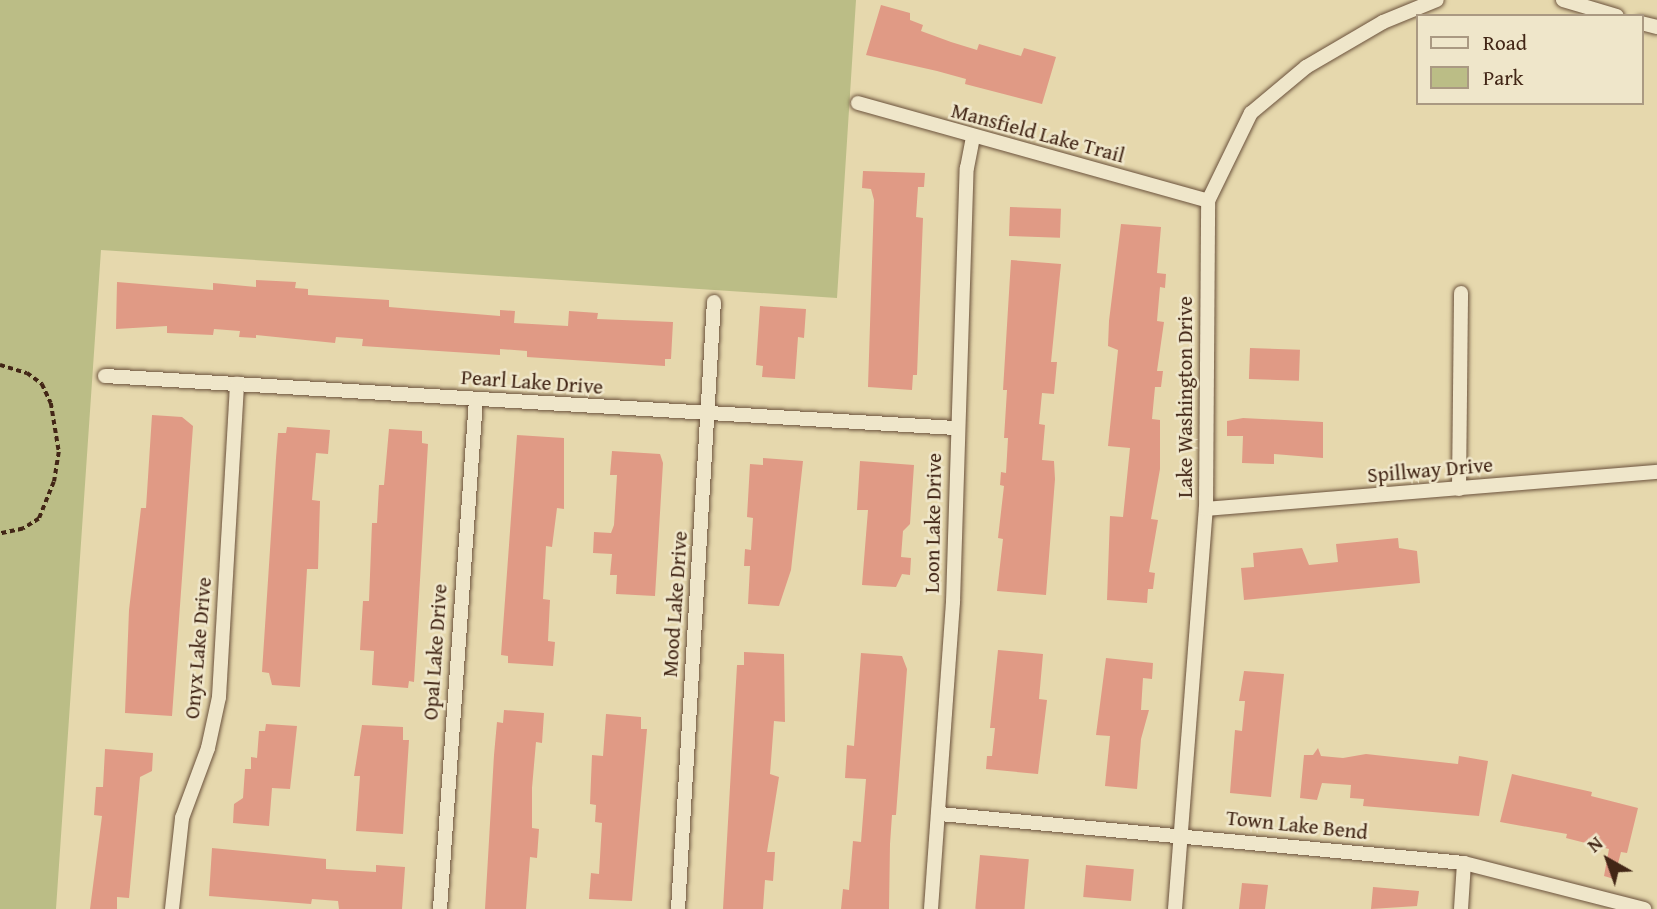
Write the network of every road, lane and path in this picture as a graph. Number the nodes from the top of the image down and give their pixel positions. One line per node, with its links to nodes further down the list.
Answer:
1 (1437, 0): 6 (street, Lake Washington Drive)
2 (1563, 0): 3 (street)
3 (1610, 14)
4 (858, 103): 5 (street, Mansfield Lake Trail)
5 (972, 137): 6 (street, Mansfield Lake Trail); 14 (street, Loon Lake Drive)
6 (1208, 201): 17 (street, Lake Washington Drive)
7 (1461, 293): 16 (street)
8 (715, 302): 13 (street, Mood Lake Drive)
9 (0, 365): 18 (path)
10 (105, 376): 11 (street, Pearl Lake Drive)
11 (237, 384): 12 (street, Pearl Lake Drive); 22 (street, Onyx Lake Drive)
12 (475, 399): 13 (street, Pearl Lake Drive); 23 (street, Opal Lake Drive)
13 (708, 416): 14 (street, Pearl Lake Drive); 24 (street, Mood Lake Drive)
14 (956, 428): 19 (street, Loon Lake Drive)
15 (1657, 472): 16 (street, Spillway Drive)
16 (1459, 489): 17 (street, Spillway Drive)
17 (1206, 509): 20 (street, Lake Washington Drive)
18 (0, 534)
19 (940, 814): 20 (street, Town Lake Bend); 25 (street, Loon Lake Drive)
20 (1181, 834): 21 (street, Town Lake Bend); 26 (street, Lake Washington Drive)
21 (1464, 863): 27 (street); 28 (street, Town Lake Bend)
22 (172, 909)
23 (440, 909)
24 (678, 909)
25 (930, 909)
26 (1175, 909)
27 (1461, 909)
28 (1644, 909)

